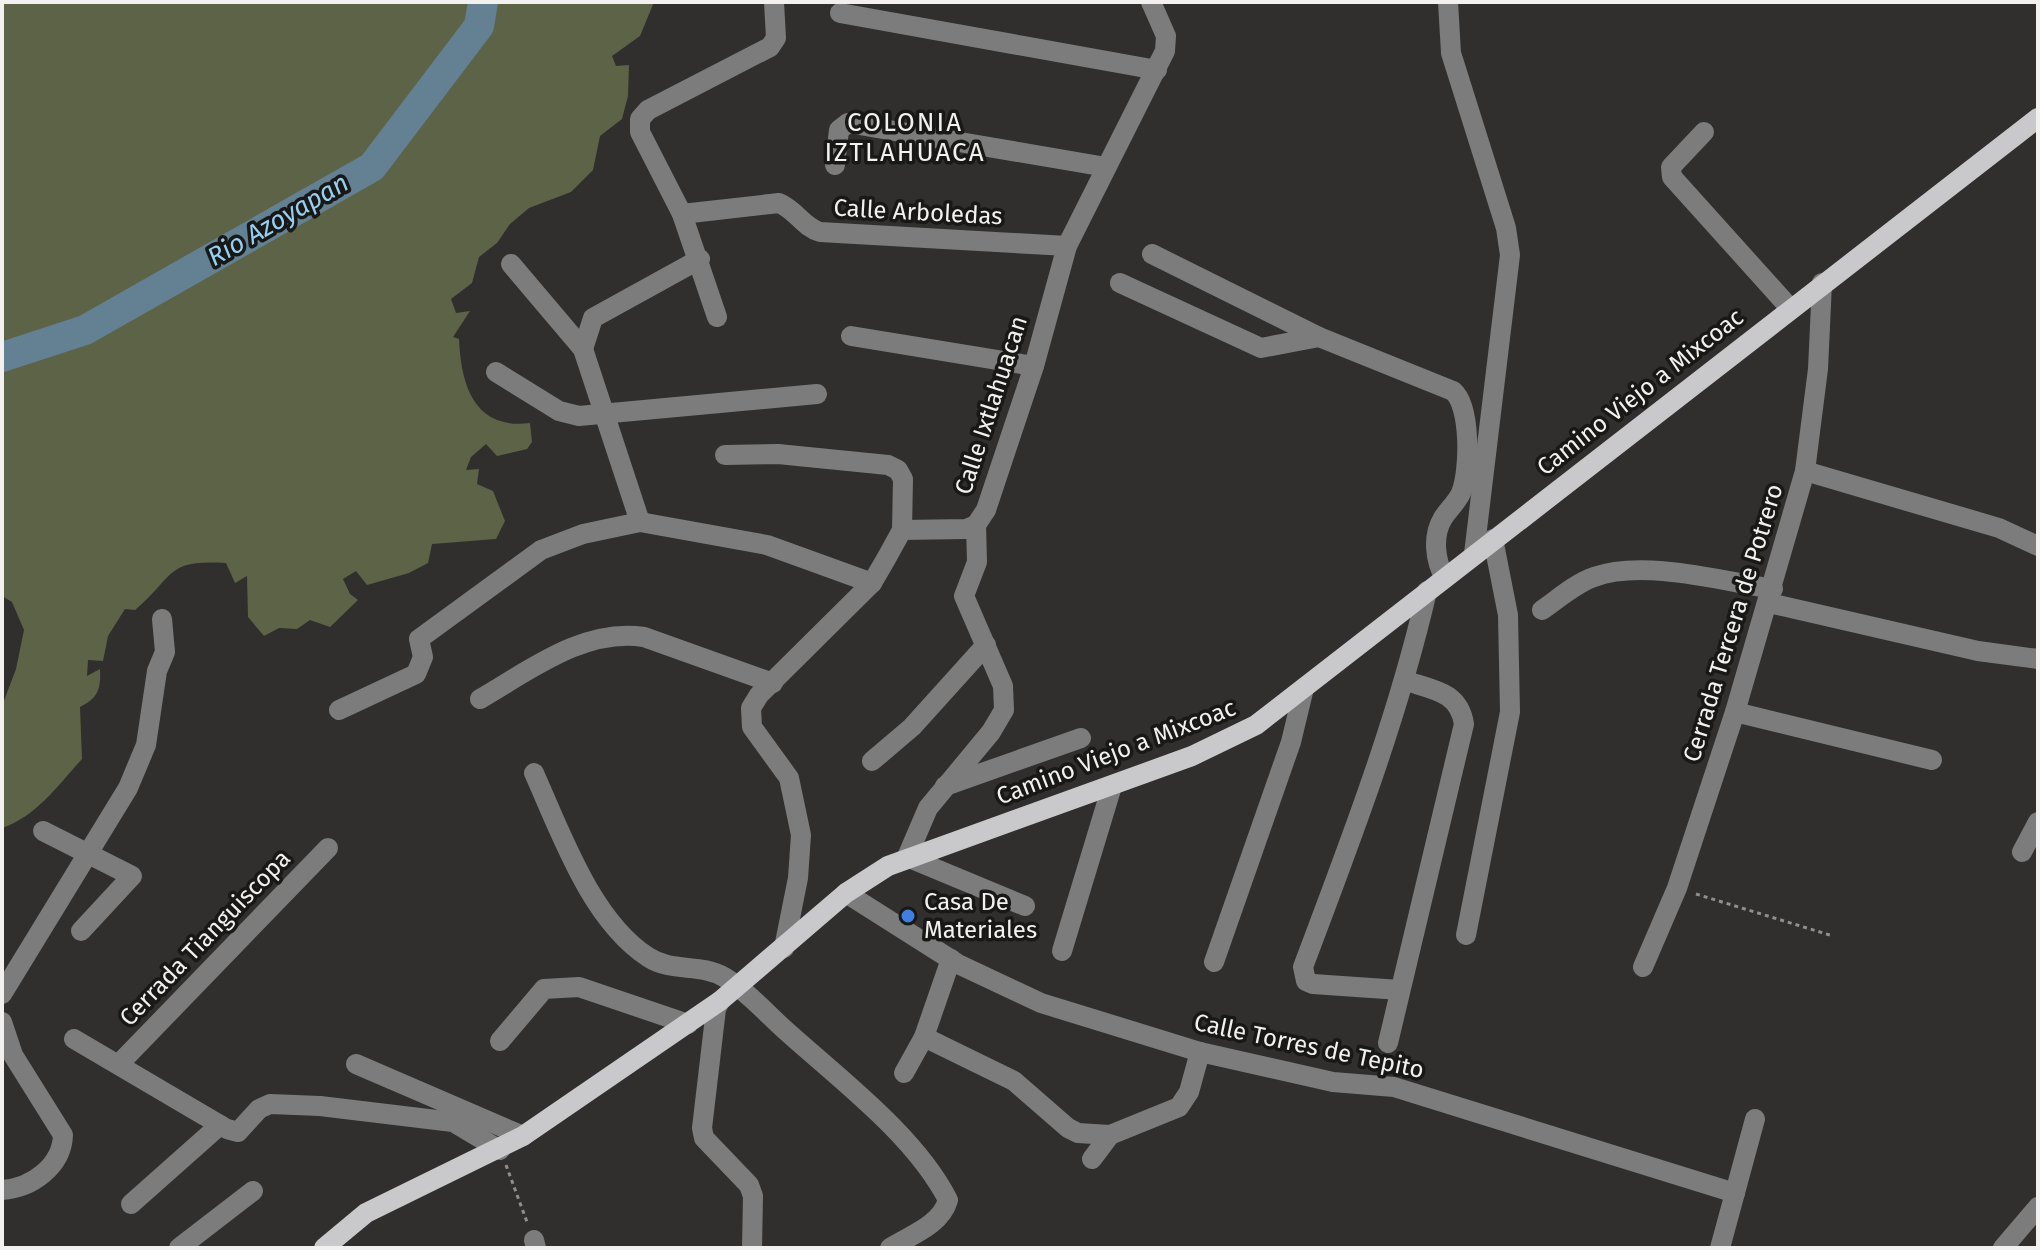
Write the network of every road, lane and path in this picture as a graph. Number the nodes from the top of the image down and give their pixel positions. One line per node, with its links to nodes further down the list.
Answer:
1 (774, 2): 10 (street)
2 (1151, 2): 5 (street, Calle Ixtlahuacan)
3 (1448, 2): 33 (street)
4 (840, 13): 5 (street)
5 (1157, 70): 9 (street, Calle Ixtlahuacan)
6 (2038, 118): 16 (main road, Camino Viejo a Mixcoac)
7 (1704, 132): 17 (street)
8 (835, 165): 9 (street)
9 (1106, 167): 11 (street, Calle Ixtlahuacan)
10 (682, 214): 11 (street, Calle Arboledas); 13 (street)
11 (1067, 246): 22 (street, Calle Ixtlahuacan)
12 (1152, 254): 20 (street)
13 (700, 259): 18 (street); 21 (street)
14 (511, 264): 21 (street)
15 (1120, 283): 20 (street)
16 (1822, 283): 17 (main road, Camino Viejo a Mixcoac); 27 (street, Cerrada Tercera de Potrero)
17 (1789, 307): 31 (main road, Camino Viejo a Mixcoac)
18 (717, 317)
19 (851, 336): 22 (street)
20 (1319, 337): 34 (street)
21 (583, 349): 25 (street)
22 (1034, 366): 29 (street, Calle Ixtlahuacan)
23 (496, 372): 25 (street)
24 (817, 394): 25 (street)
25 (602, 413): 28 (street)
26 (725, 455): 30 (street)
27 (1805, 471): 32 (street); 37 (street, Cerrada Tercera de Potrero)
28 (640, 522): 35 (street); 46 (street)
29 (976, 525): 30 (street, Calle Ixtlahuacan); 40 (street)
30 (902, 530): 35 (street)
31 (1493, 539): 33 (main road, Camino Viejo a Mixcoac); 64 (street)
32 (2038, 546)
33 (1474, 554): 34 (main road, Camino Viejo a Mixcoac)
34 (1445, 578): 36 (main road, Camino Viejo a Mixcoac)
35 (872, 583): 43 (street)
36 (1427, 591): 42 (street); 44 (main road, Camino Viejo a Mixcoac)
37 (1771, 596): 38 (street); 41 (street); 47 (street, Cerrada Tercera de Potrero)
38 (1542, 610)
39 (162, 619): 58 (street)
40 (986, 645): 50 (street); 53 (street)
41 (2038, 659)
42 (1406, 681): 72 (street); 72 (street)
43 (773, 683): 45 (street); 66 (street)
44 (1304, 688): 52 (main road, Camino Viejo a Mixcoac); 69 (street)
45 (480, 699)
46 (339, 710)
47 (1735, 712): 49 (street); 60 (street, Cerrada Tercera de Potrero)
48 (1081, 738): 53 (street)
49 (1932, 760)
50 (872, 761)
51 (534, 773): 71 (street)
52 (1112, 786): 59 (main road, Camino Viejo a Mixcoac); 67 (street)
53 (941, 788): 59 (street)
54 (2038, 822): 57 (street)
55 (43, 831): 58 (street)
56 (328, 848): 82 (street, Cerrada Tianguiscopa)
57 (2022, 852)
58 (90, 855): 63 (street); 73 (street)
59 (907, 857): 61 (main road, Camino Viejo a Mixcoac); 62 (street)
60 (1677, 888): 65 (path); 70 (street, Cerrada Tercera de Potrero)
61 (846, 893): 66 (main road, Camino Viejo a Mixcoac); 68 (street, Calle Torres de Tepito)
62 (1025, 906)
63 (81, 931)
64 (1466, 935)
65 (1833, 936)
66 (784, 948): 71 (main road, Camino Viejo a Mixcoac)
67 (1062, 951)
68 (951, 959): 77 (street); 81 (street, Calle Torres de Tepito)
69 (1214, 962)
70 (1643, 967)
71 (739, 987): 74 (main road, Camino Viejo a Mixcoac); 100 (street)
72 (1400, 990): 80 (street)
73 (2, 994)
74 (720, 1001): 76 (main road, Camino Viejo a Mixcoac); 99 (street)
75 (2, 1022): 91 (street)
76 (688, 1024): 79 (street); 88 (main road, Camino Viejo a Mixcoac)
77 (924, 1037): 84 (street); 87 (street)
78 (74, 1039): 82 (street, Cerrada Tianguiscopa)
79 (500, 1041)
80 (1388, 1043)
81 (1200, 1052): 87 (street); 93 (street, Calle Torres de Tepito)
82 (119, 1064): 86 (street, Cerrada Tianguiscopa)
83 (356, 1064): 88 (street)
84 (904, 1073)
85 (1755, 1119): 93 (street)
86 (220, 1125): 89 (street); 94 (street)
87 (1110, 1135): 90 (street)
88 (523, 1136): 89 (main road, Camino Viejo a Mixcoac)
89 (500, 1150): 96 (path); 98 (main road, Camino Viejo a Mixcoac)
90 (1092, 1159)
91 (2, 1190)
92 (253, 1191): 97 (street)
93 (1735, 1193): 101 (street)
94 (131, 1204)
95 (2038, 1207): 102 (street)
96 (535, 1244)
97 (179, 1248)
98 (324, 1248)
99 (752, 1248)
100 (890, 1248)
101 (1720, 1248)
102 (2003, 1248)

